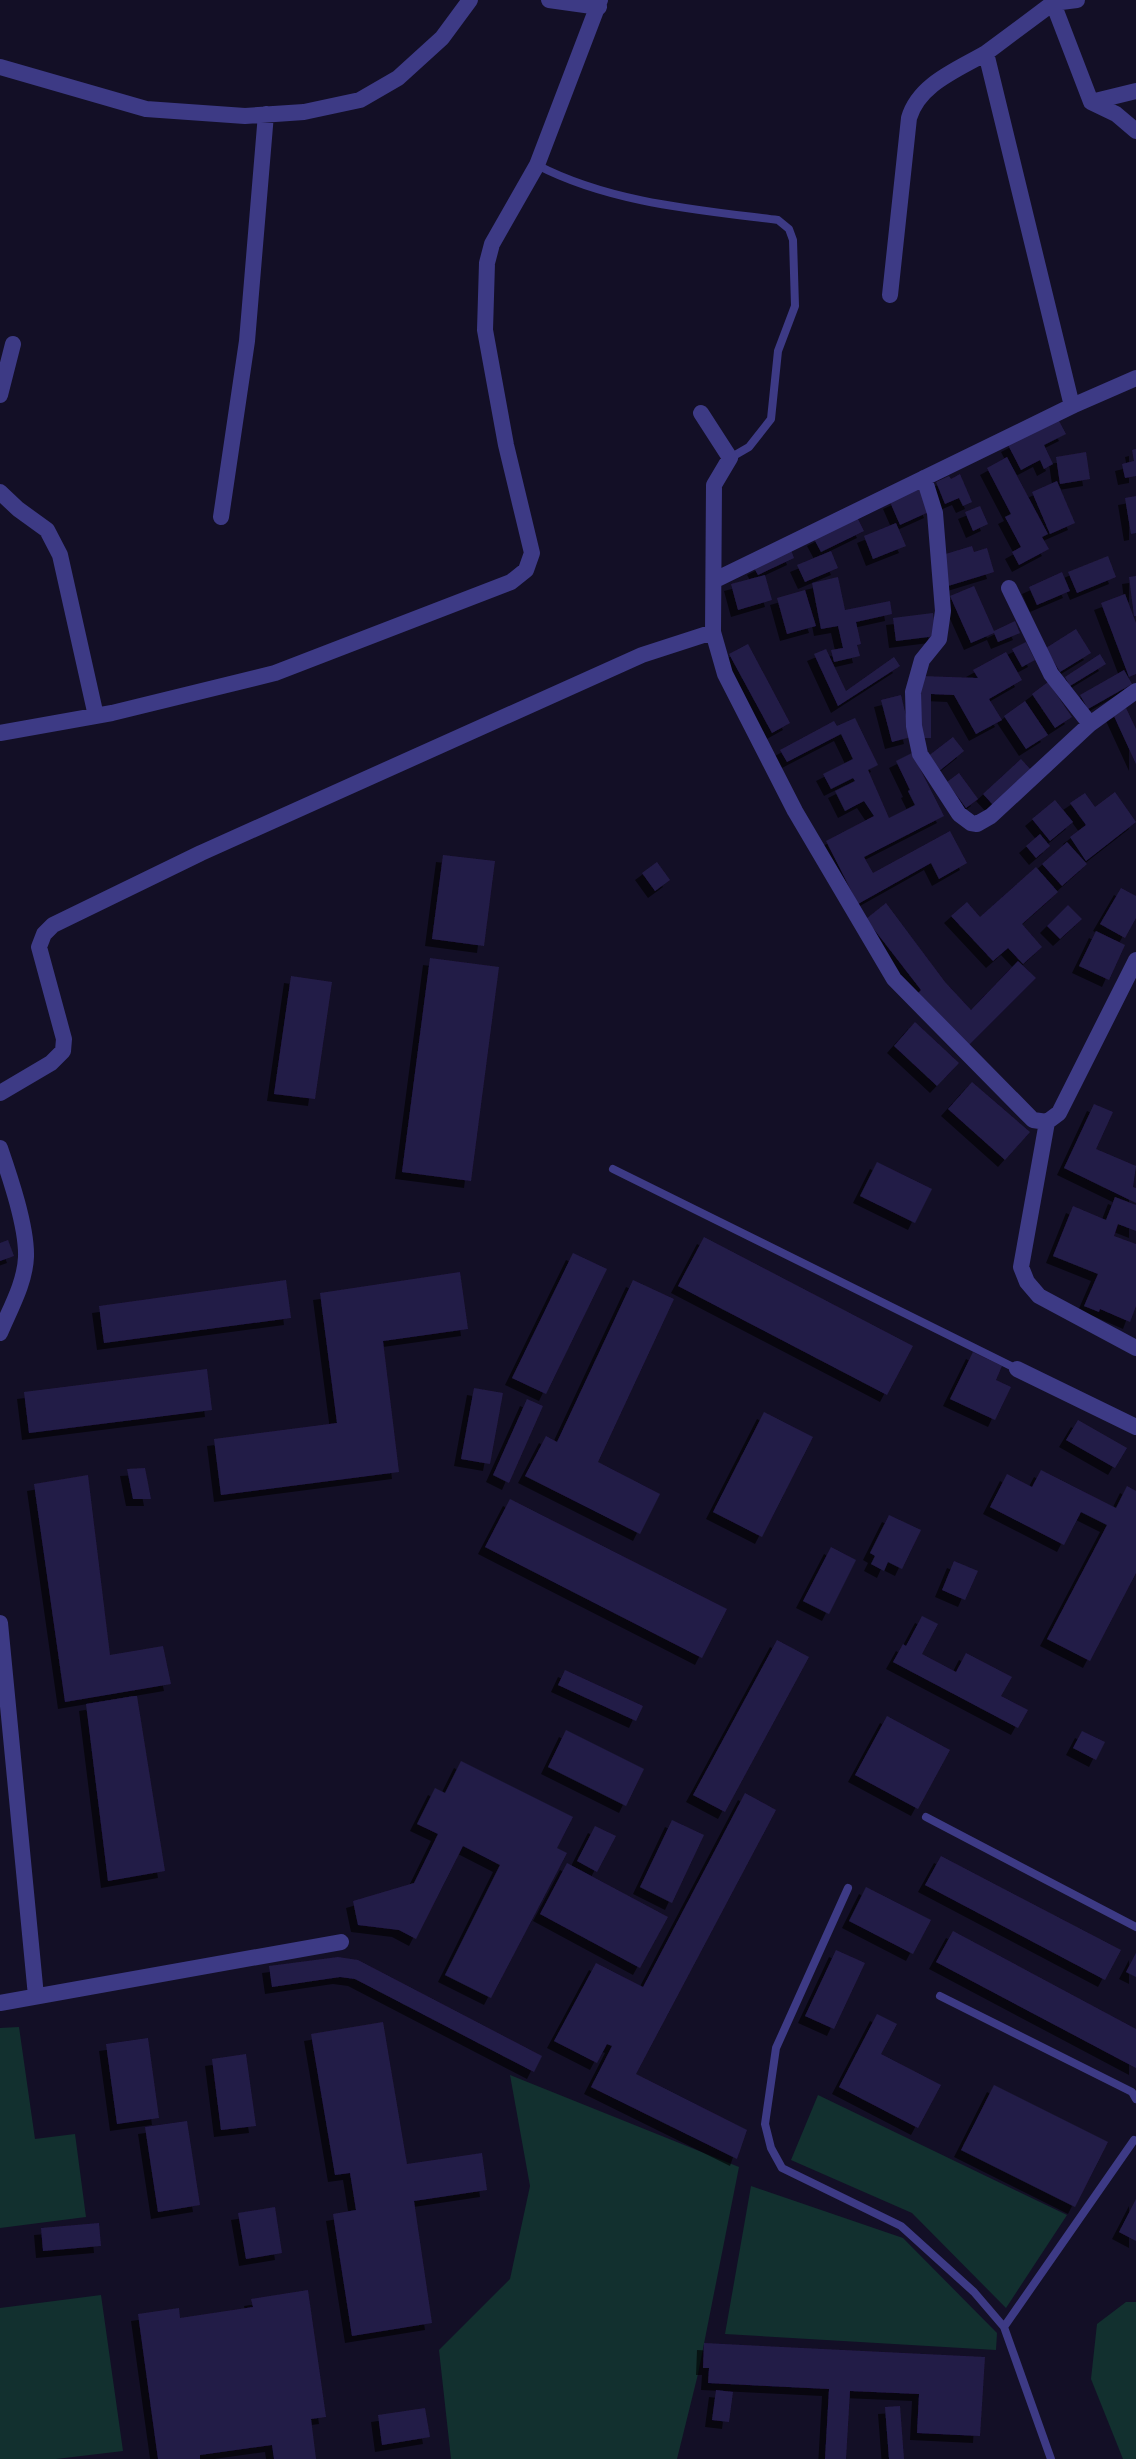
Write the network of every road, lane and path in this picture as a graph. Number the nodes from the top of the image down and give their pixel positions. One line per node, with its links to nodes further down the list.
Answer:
1 (470, 0): 10 (street)
2 (549, 0): 5 (street)
3 (1077, 0): 4 (street)
4 (1052, 2): 6 (street); 9 (street)
5 (599, 4): 12 (street)
6 (986, 53): 13 (street); 17 (street)
7 (0, 67): 10 (street)
8 (1136, 91): 9 (street)
9 (1091, 102): 11 (street)
10 (266, 114): 22 (street)
11 (1136, 131)
12 (537, 165): 19 (lane); 27 (street)
13 (890, 295)
14 (13, 344): 16 (street)
15 (1136, 378): 17 (street)
16 (0, 395)
17 (1072, 406): 20 (street)
18 (701, 413): 19 (street)
19 (730, 458): 23 (street)
20 (924, 478): 23 (street); 28 (street)
21 (0, 492): 27 (street)
22 (221, 517)
23 (715, 580): 25 (street)
24 (1009, 588): 28 (street)
25 (713, 632): 31 (street); 32 (street)
26 (1134, 698): 28 (street)
27 (96, 716): 29 (street)
28 (1090, 724)
29 (0, 733)
30 (1136, 960): 32 (street)
31 (0, 1093)
32 (1047, 1122): 36 (street)
33 (0, 1148): 35 (street)
34 (613, 1169): 37 (lane)
35 (0, 1333)
36 (1136, 1348)
37 (1017, 1369): 38 (street)
38 (1136, 1427)
39 (0, 1623): 44 (street)
40 (926, 1817): 42 (lane)
41 (848, 1888): 49 (lane)
42 (1136, 1927)
43 (341, 1942): 44 (street)
44 (36, 1996): 46 (street)
45 (940, 1996): 47 (lane)
46 (0, 2003)
47 (1136, 2099)
48 (1135, 2138): 49 (lane)
49 (1004, 2327): 50 (lane)
50 (1051, 2459)

